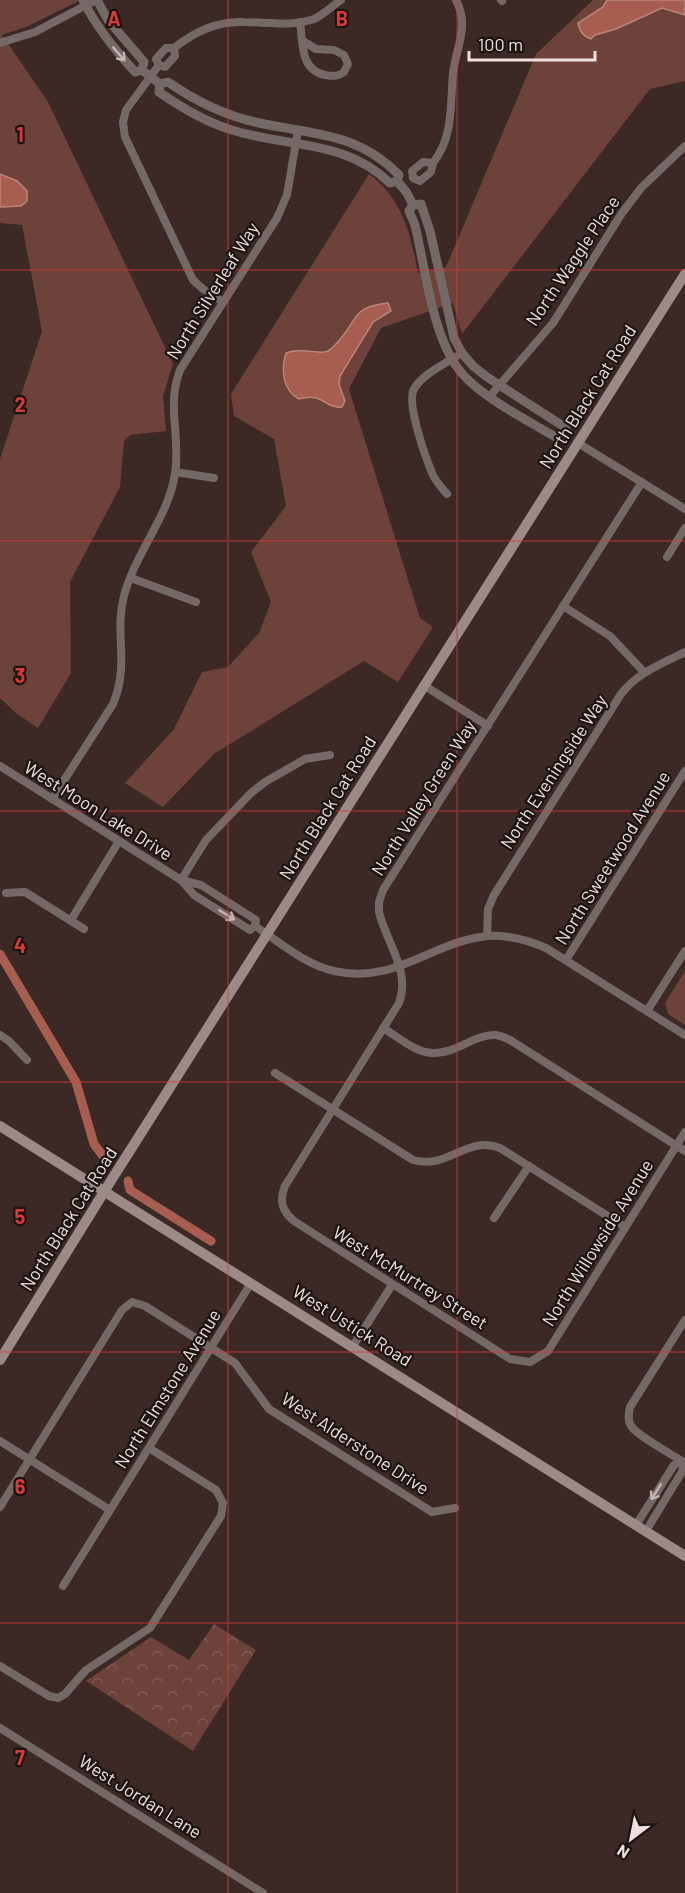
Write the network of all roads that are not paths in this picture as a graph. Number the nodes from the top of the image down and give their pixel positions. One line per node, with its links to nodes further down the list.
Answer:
1 (97, 0): 4 (street); 8 (street)
2 (341, 0): 5 (street)
3 (460, 1): 14 (street)
4 (84, 3): 7 (street); 8 (street, one-way to 8)
5 (300, 22): 6 (street); 9 (street)
6 (303, 41): 6 (street)
7 (0, 43)
8 (142, 70): 9 (street)
9 (151, 76): 10 (street); 19 (street)
10 (160, 84): 11 (street); 12 (street)
11 (298, 130): 12 (street, North Silverleaf Way); 16 (street)
12 (296, 143): 16 (street); 19 (street, North Silverleaf Way)
13 (685, 146): 22 (street, North Waggle Place)
14 (433, 163): 15 (street); 15 (street)
15 (413, 178): 16 (street)
16 (399, 184): 17 (street)
17 (413, 205): 20 (street); 21 (street)
18 (685, 274): 25 (main road, North Black Cat Road)
19 (223, 302): 26 (street, North Silverleaf Way)
20 (462, 353): 21 (street); 22 (street)
21 (453, 359): 23 (street); 29 (street)
22 (500, 386): 23 (street, North Waggle Place); 24 (street)
23 (490, 396): 24 (street)
24 (565, 435): 25 (street)
25 (578, 443): 28 (street); 38 (main road, North Black Cat Road)
26 (175, 472): 27 (street); 33 (street, North Silverleaf Way)
27 (214, 478)
28 (642, 482): 30 (street); 35 (street, North Valley Green Way)
29 (447, 494)
30 (685, 509)
31 (685, 528): 32 (street)
32 (667, 557)
33 (131, 578): 34 (street); 43 (street, North Silverleaf Way)
34 (196, 602)
35 (564, 606): 37 (street); 39 (street, North Valley Green Way)
36 (685, 652): 37 (street, North Eveningside Way)
37 (644, 672): 51 (street, North Eveningside Way)
38 (424, 686): 39 (street); 50 (main road, North Black Cat Road)
39 (488, 726): 54 (street, North Valley Green Way)
40 (330, 755): 45 (street)
41 (0, 766): 43 (street, West Moon Lake Drive)
42 (685, 771): 53 (street, North Sweetwood Avenue)
43 (52, 799): 44 (street, West Moon Lake Drive)
44 (119, 841): 45 (street, West Moon Lake Drive); 47 (street)
45 (181, 880): 48 (street, West Moon Lake Drive); 48 (street, West Moon Lake Drive, one-way to 48)
46 (6, 893): 47 (street)
47 (71, 920): 49 (street)
48 (255, 926): 50 (street)
49 (84, 929)
50 (268, 935): 54 (street); 67 (main road, North Black Cat Road)
51 (488, 936): 53 (street); 54 (street)
52 (685, 951): 55 (street)
53 (566, 960): 55 (street)
54 (399, 967): 56 (street, North Valley Green Way)
55 (647, 1011): 58 (street)
56 (383, 1028): 61 (street, North Valley Green Way); 64 (street)
57 (0, 1035): 59 (street)
58 (685, 1035)
59 (27, 1060)
60 (275, 1073): 61 (street)
61 (332, 1109): 66 (street); 68 (street, North Valley Green Way)
62 (0, 1126): 67 (main road, West Ustick Road)
63 (685, 1132): 64 (street, North Willowside Avenue)
64 (676, 1145): 65 (street); 70 (street, North Willowside Avenue)
65 (685, 1151)
66 (529, 1166): 69 (street); 70 (street)
67 (105, 1192): 71 (main road, West Ustick Road); 76 (main road, North Black Cat Road)
68 (282, 1206): 72 (street, West McMurtrey Street)
69 (494, 1218)
70 (626, 1227): 77 (street, North Willowside Avenue)
71 (251, 1283): 74 (main road, West Ustick Road); 75 (street, North Elmstone Avenue)
72 (392, 1284): 74 (street); 77 (street, West McMurtrey Street)
73 (685, 1320): 81 (street)
74 (353, 1346): 85 (main road, West Ustick Road)
75 (212, 1347): 79 (street, North Elmstone Avenue); 80 (street, West Alderstone Drive); 83 (street, West Alderstone Drive)
76 (0, 1360)
77 (530, 1362)
78 (0, 1441): 80 (street)
79 (149, 1448): 84 (street, North Elmstone Avenue); 89 (street)
80 (30, 1460): 82 (street); 84 (street)
81 (684, 1460): 85 (street, one-way to 85); 86 (street)
82 (0, 1507)
83 (455, 1508)
84 (111, 1510): 88 (street, North Elmstone Avenue)
85 (636, 1524): 86 (main road, West Ustick Road)
86 (646, 1531): 87 (main road, West Ustick Road)
87 (685, 1556)
88 (63, 1586)
89 (0, 1666)
90 (0, 1728): 91 (street, West Jordan Lane)
91 (263, 1893)

